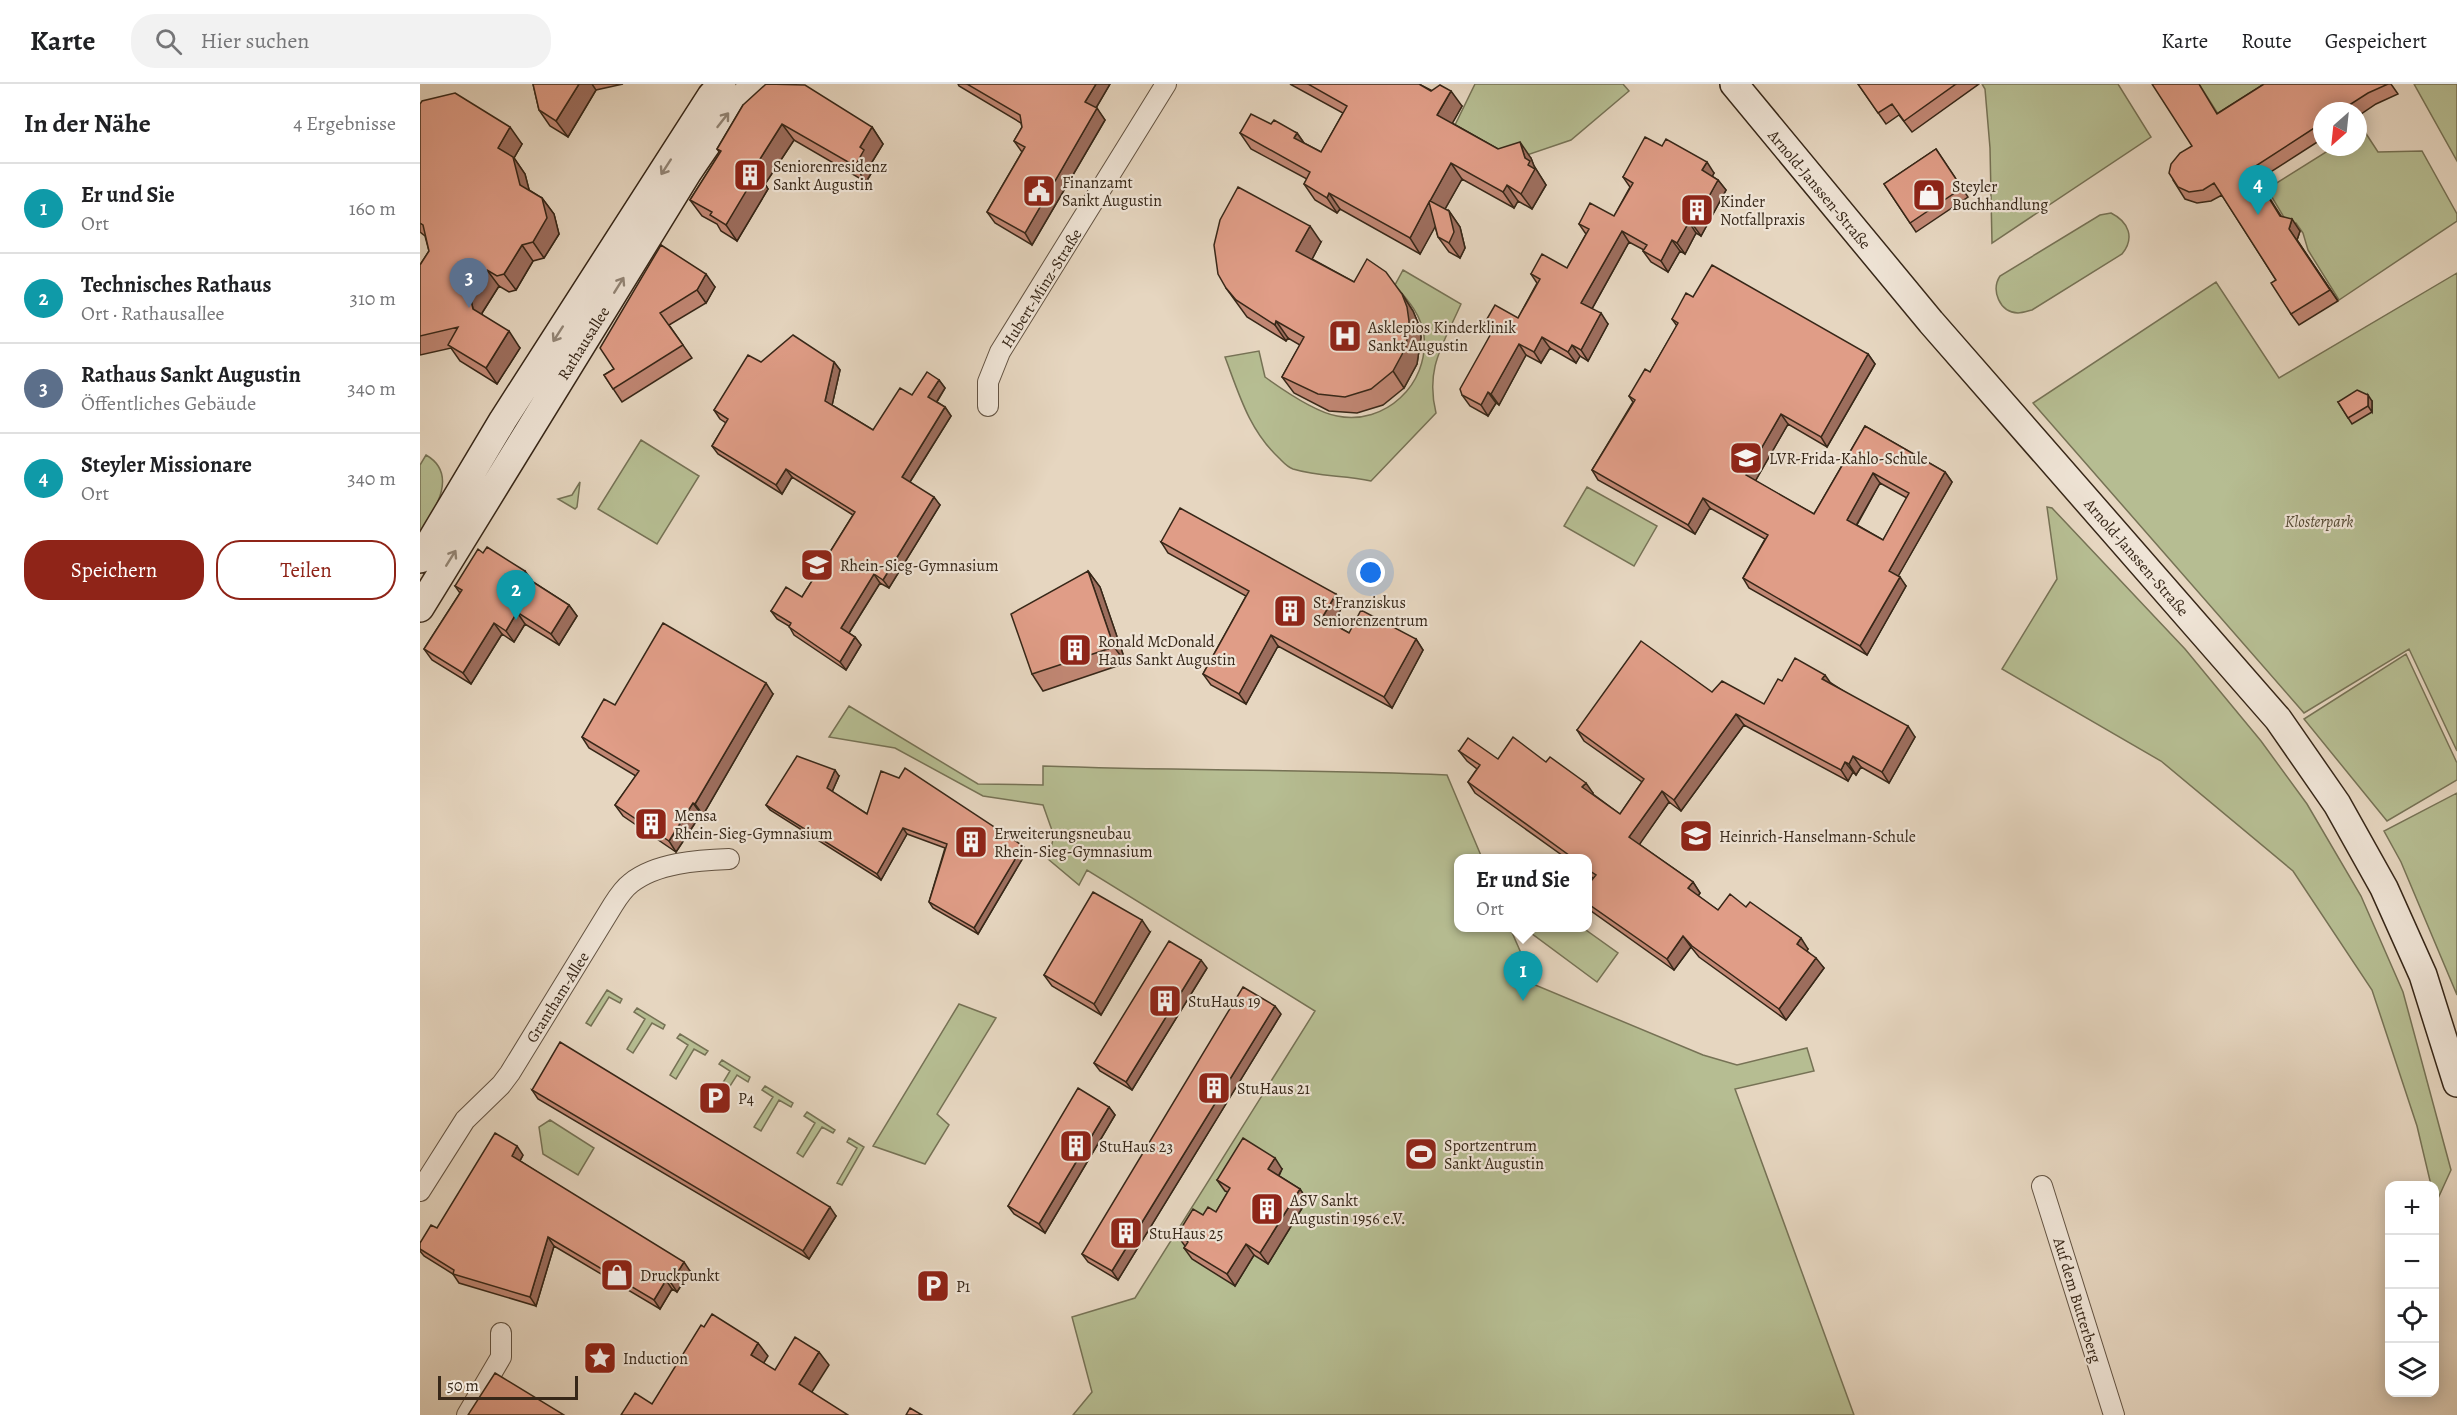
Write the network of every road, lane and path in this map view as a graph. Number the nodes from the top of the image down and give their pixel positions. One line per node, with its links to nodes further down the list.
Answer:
1 (722, 84): 6 (main road, Rathausallee, one-way to 6)
2 (755, 84): 7 (main road, Rathausallee, one-way to 2)
3 (1167, 84): 5 (street, Hubert-Minz-Straße)
4 (1734, 84): 9 (main road, Arnold-Janssen-Straße)
5 (988, 406)
6 (420, 559)
7 (420, 608)
8 (729, 859): 11 (street, Grantham-Allee)
9 (2457, 1083)
10 (2042, 1186): 14 (street, Auf dem Butterberg)
11 (420, 1191)
12 (501, 1333): 13 (street)
13 (467, 1415)
14 (2114, 1415)

